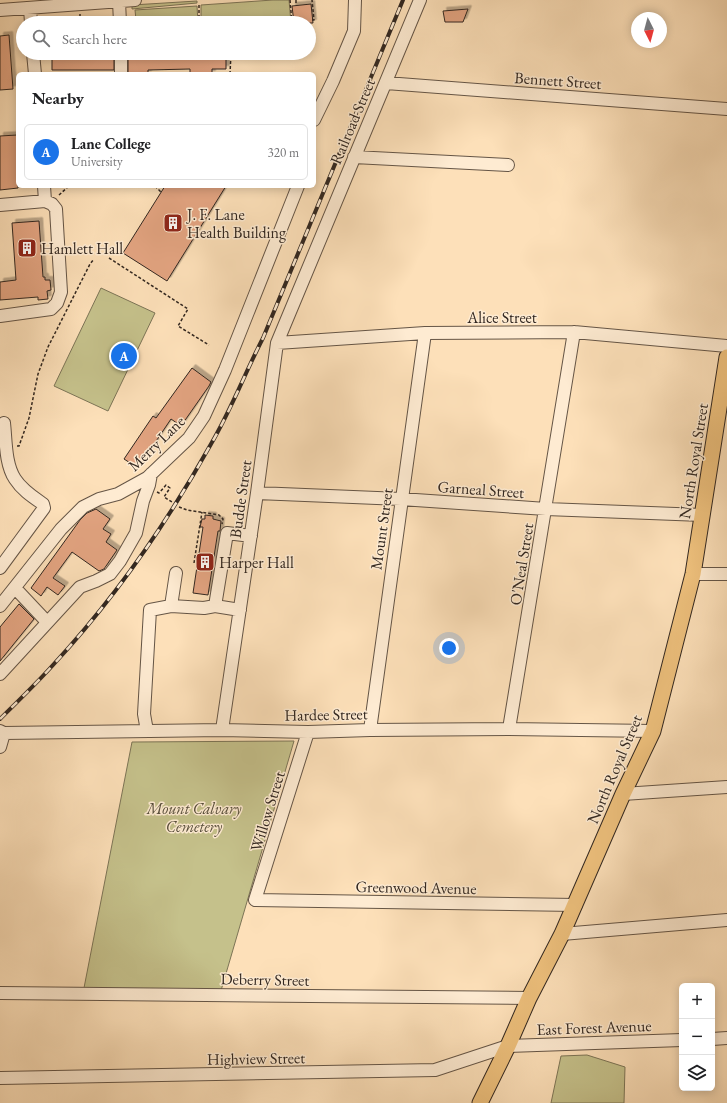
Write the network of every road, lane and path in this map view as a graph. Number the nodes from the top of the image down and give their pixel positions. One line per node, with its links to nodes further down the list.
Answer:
1 (135, 0): 7 (street)
2 (290, 0): 16 (path)
3 (296, 0): 9 (path)
4 (312, 0): 17 (path)
5 (355, 0): 26 (street)
6 (420, 0): 24 (street, Railroad Street)
7 (119, 1): 8 (street); 14 (street)
8 (67, 3): 12 (street)
9 (296, 3)
10 (199, 5): 15 (path)
11 (1, 7): 12 (street)
12 (30, 8): 13 (street)
13 (31, 16)
14 (120, 16)
15 (199, 16)
16 (291, 16)
17 (314, 16)
18 (34, 60): 21 (street)
19 (121, 60): 22 (street)
20 (231, 60): 23 (path)
21 (35, 72)
22 (121, 72)
23 (230, 72)
24 (386, 83): 25 (street, Bennett Street); 27 (street, Railroad Street)
25 (727, 109)
26 (316, 116)
27 (354, 158): 28 (street); 42 (street, Railroad Street)
28 (508, 165)
29 (44, 188): 35 (street)
30 (67, 188): 34 (path)
31 (157, 188): 33 (path)
32 (297, 188): 48 (street, Merry Lane)
33 (161, 192)
34 (59, 195)
35 (45, 201): 36 (street); 39 (street)
36 (0, 205)
37 (109, 258): 43 (path)
38 (94, 259): 47 (path)
39 (0, 316)
40 (574, 332): 41 (street, Alice Street); 44 (street, Alice Street); 54 (street, O'Neal Street)
41 (425, 333): 42 (street, Alice Street); 51 (street, Mount Street)
42 (277, 343): 50 (street, Budde Street)
43 (209, 345)
44 (727, 346)
45 (727, 357): 56 (main road, North Royal Street)
46 (5, 423): 60 (street)
47 (15, 446)
48 (151, 474): 64 (street, Merry Lane); 69 (street)
49 (158, 493): 52 (path)
50 (257, 493): 51 (street, Garneal Street); 58 (street, Budde Street)
51 (401, 499): 54 (street, Garneal Street); 73 (street, Mount Street)
52 (172, 502)
53 (179, 507): 55 (path)
54 (546, 509): 56 (street, Garneal Street); 71 (street, O'Neal Street)
55 (202, 512): 57 (path); 59 (path)
56 (702, 515): 62 (main road, North Royal Street)
57 (222, 526)
58 (251, 536): 67 (street); 68 (street, Budde Street)
59 (194, 563)
60 (0, 568)
61 (176, 573): 66 (street)
62 (693, 574): 63 (street); 75 (main road, North Royal Street)
63 (727, 574)
64 (15, 588): 65 (street, Merry Lane); 69 (street)
65 (0, 606)
66 (171, 606): 67 (street); 74 (street)
67 (215, 606): 68 (street)
68 (240, 610): 72 (street, Budde Street)
69 (47, 622): 70 (street)
70 (0, 674)
71 (509, 729): 73 (street, Hardee Street); 75 (street, Hardee Street)
72 (222, 730): 74 (street, Hardee Street); 77 (street, Hardee Street)
73 (370, 730): 77 (street, Hardee Street)
74 (147, 731): 76 (street, Hardee Street)
75 (653, 731): 80 (main road, North Royal Street)
76 (2, 732): 78 (street)
77 (308, 732): 81 (street, Willow Street)
78 (0, 747)
79 (727, 787): 80 (street)
80 (623, 794): 82 (main road, North Royal Street)
81 (255, 900): 82 (street, Greenwood Avenue)
82 (576, 905): 84 (main road, North Royal Street)
83 (727, 920): 84 (street)
84 (562, 934): 86 (main road, North Royal Street)
85 (0, 993): 86 (street, Deberry Street)
86 (529, 998): 90 (main road, North Royal Street)
87 (727, 1038): 88 (street)
88 (715, 1039)
89 (679, 1040): 90 (street, East Forest Avenue)
90 (508, 1046): 91 (street, Highview Street); 92 (main road, North Royal Street)
91 (0, 1078)
92 (480, 1103)

